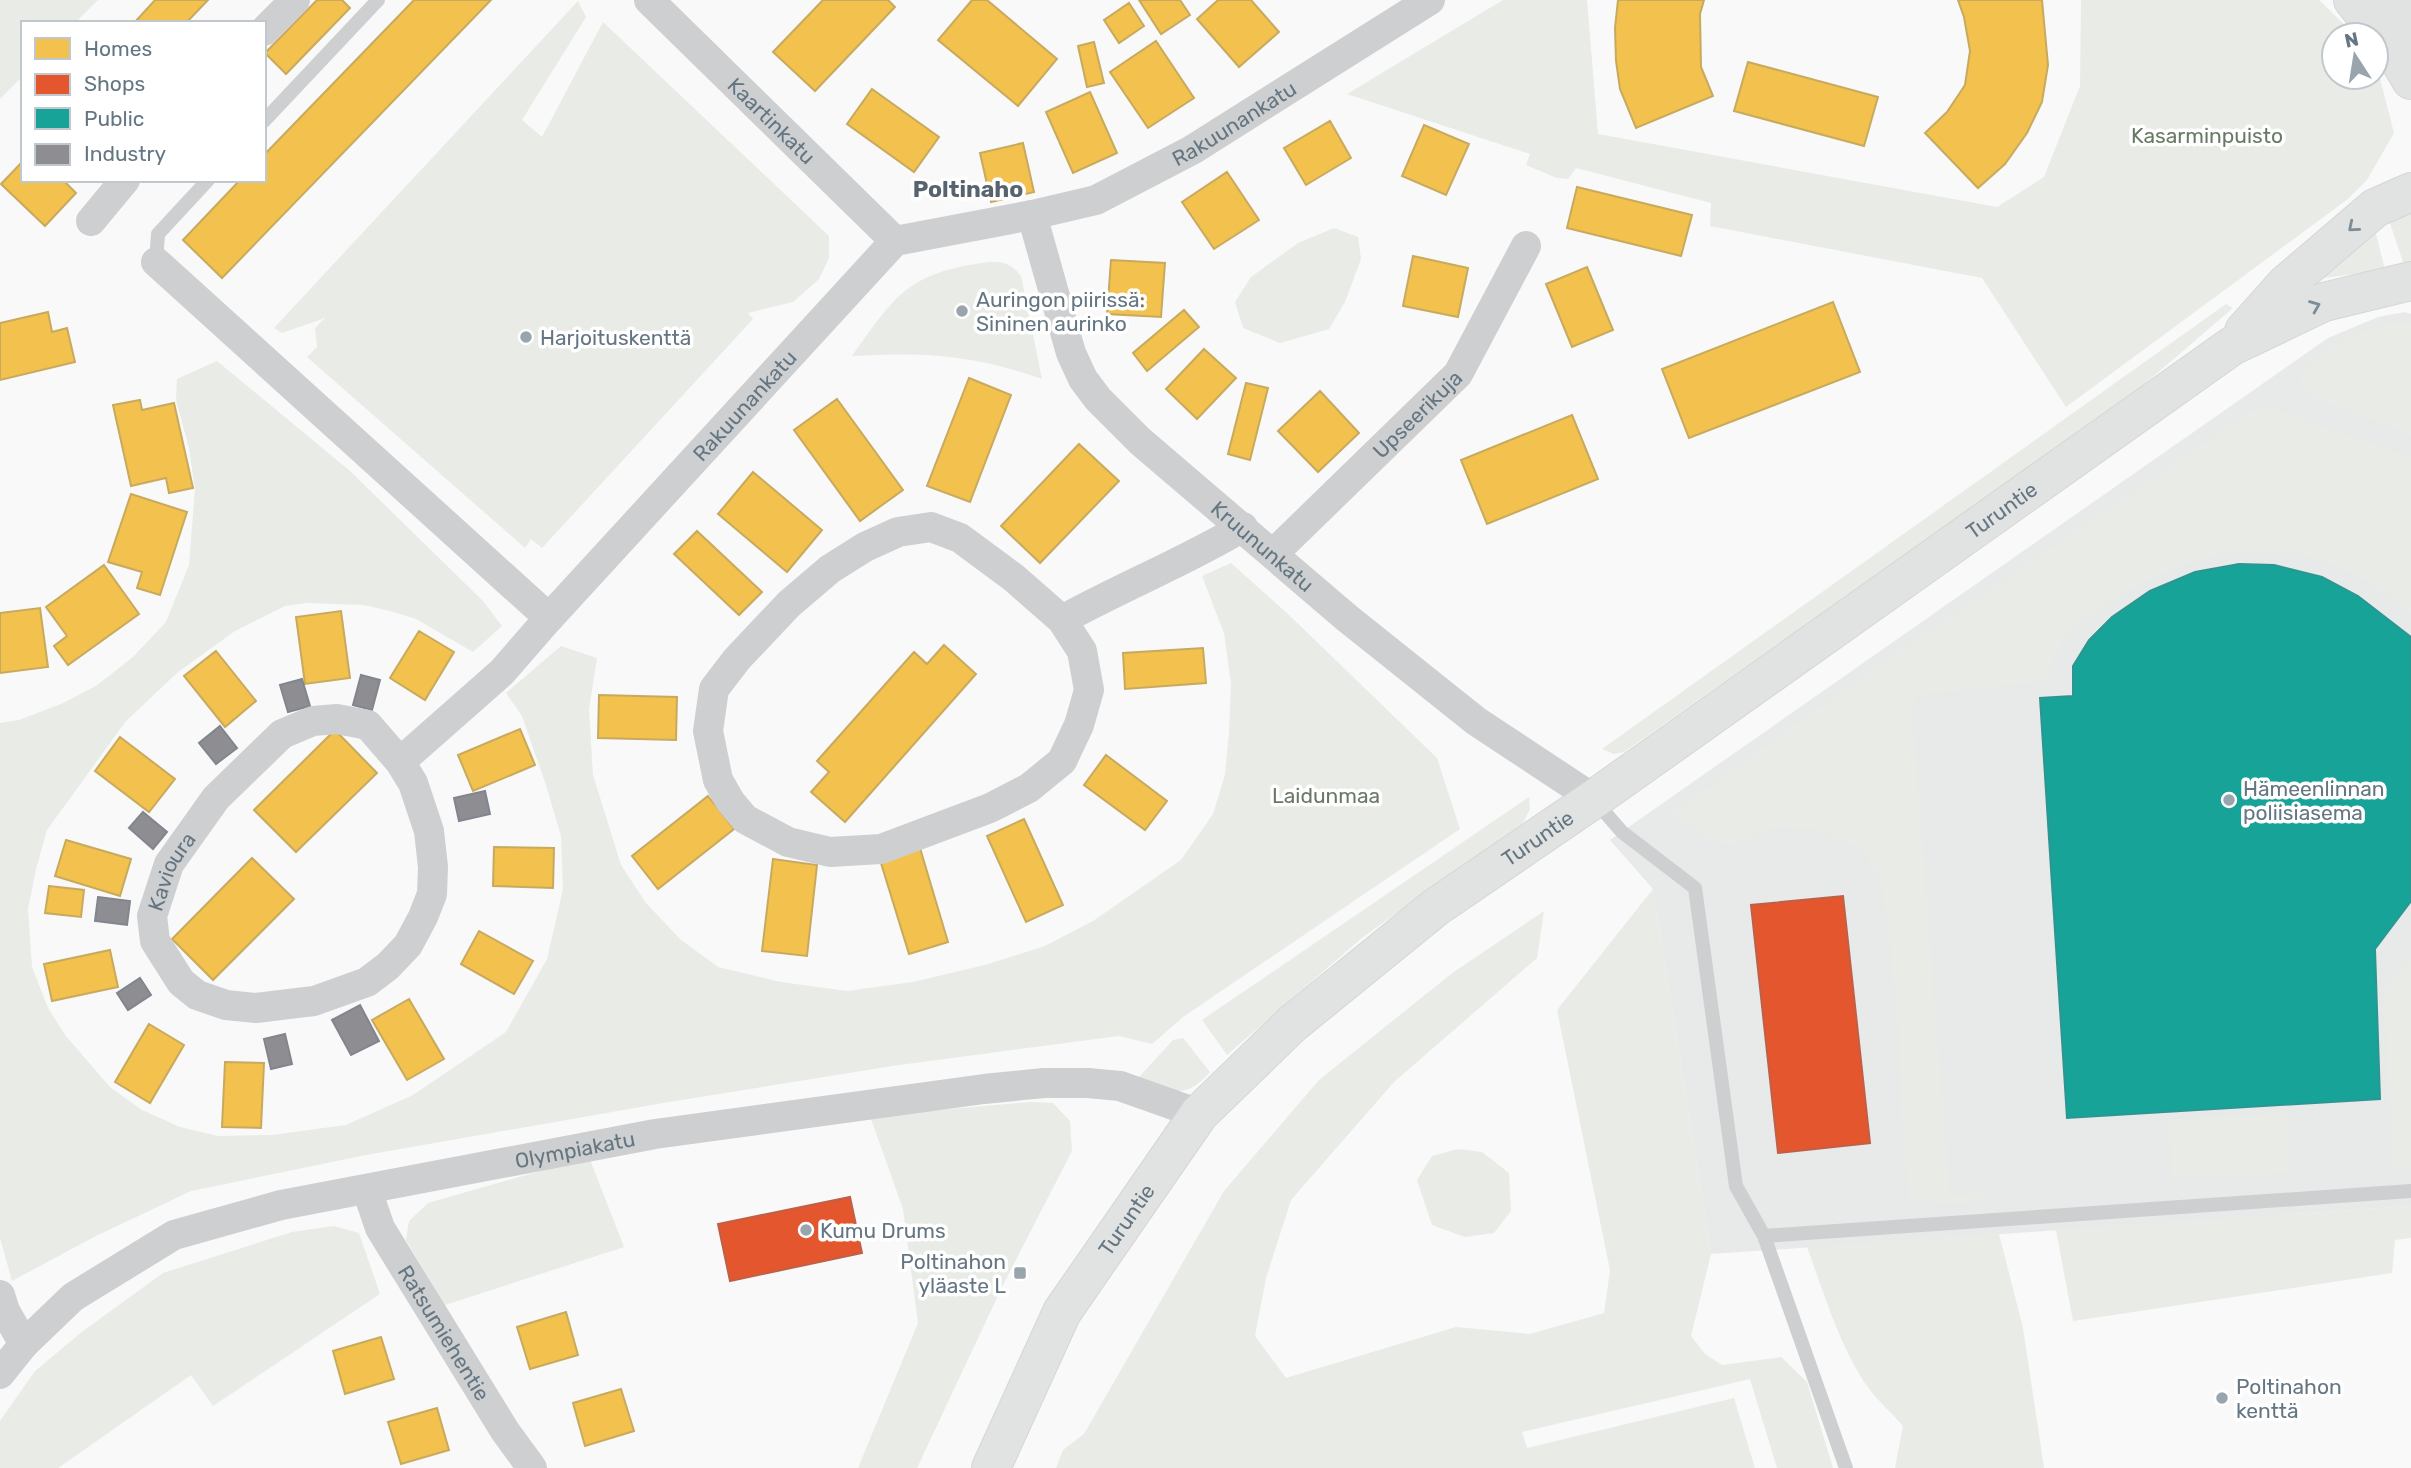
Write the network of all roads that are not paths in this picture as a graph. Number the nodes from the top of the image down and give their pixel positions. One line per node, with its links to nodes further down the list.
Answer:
1 (295, 0): 8 (street)
2 (378, 0): 10 (lane)
3 (649, 0): 16 (street, Kaartinkatu)
4 (1430, 0): 14 (street, Rakuunankatu)
5 (2353, 0): 9 (main road)
6 (2383, 0): 7 (main road)
7 (2411, 23)
8 (266, 29)
9 (2411, 80)
10 (266, 119)
11 (123, 182): 15 (street)
12 (206, 182): 18 (lane)
13 (2411, 192): 20 (main road, Turuntie, one-way to 20)
14 (1032, 215): 16 (street, Rakuunankatu); 21 (street, Kruununkatu)
15 (91, 221)
16 (895, 241): 23 (street, Rakuunankatu)
17 (1526, 246): 22 (street, Upseerikuja)
18 (156, 262): 23 (street)
19 (2411, 281): 20 (main road, Turuntie, one-way to 19)
20 (2232, 346): 26 (main road, Turuntie)
21 (1243, 527): 22 (street, Kruununkatu); 24 (street)
22 (1273, 554): 26 (street, Kruununkatu)
23 (549, 618): 25 (street)
24 (1062, 620): 24 (street)
25 (400, 762): 25 (street, Kavioura)
26 (1594, 799): 27 (main road, Turuntie); 30 (lane)
27 (1199, 1115): 28 (street, Olympiakatu); 35 (main road, Turuntie)
28 (367, 1190): 32 (street, Olympiakatu); 34 (street, Ratsumiehentie)
29 (2411, 1191): 30 (lane)
30 (1764, 1236): 36 (lane)
31 (0, 1295): 32 (street)
32 (24, 1344): 33 (street, Olympiakatu)
33 (0, 1374)
34 (532, 1468)
35 (991, 1468)
36 (1846, 1468)

